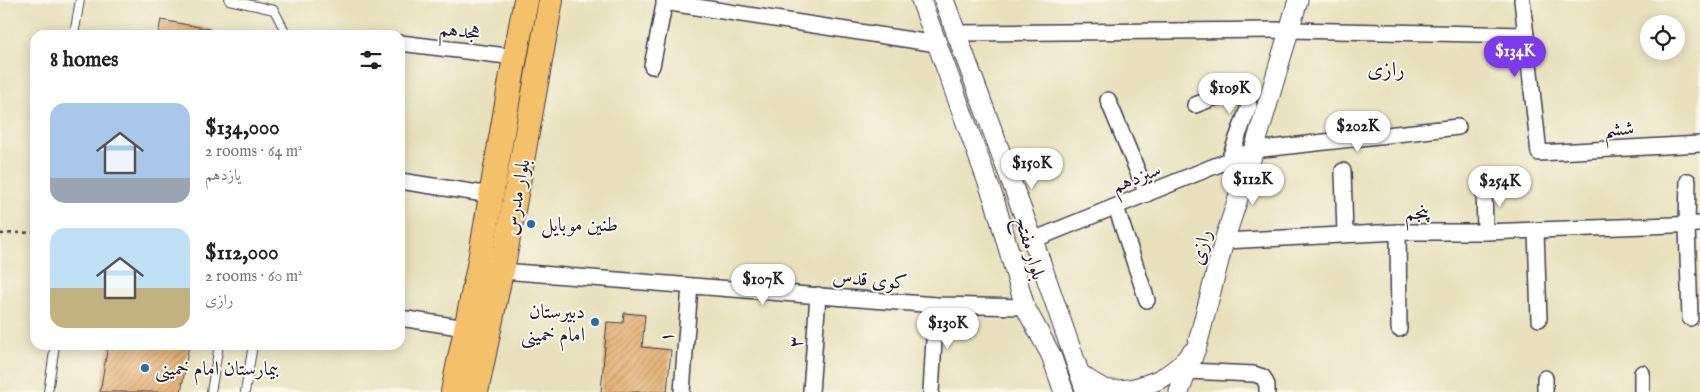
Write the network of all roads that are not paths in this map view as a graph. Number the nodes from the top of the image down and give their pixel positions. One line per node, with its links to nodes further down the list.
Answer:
1 (80, 0): 10 (lane)
2 (229, 0): 11 (lane)
3 (526, 0): 17 (main road, بلوار مدرس)
4 (551, 0): 41 (main road, بلوار مدرس)
5 (921, 0): 16 (street, بلوار مفتح)
6 (944, 0): 13 (street, بلوار مفتح)
7 (1298, 0): 12 (street, رازی)
8 (1522, 0): 14 (street)
9 (664, 1): 16 (street); 18 (street)
10 (75, 30)
11 (284, 30)
12 (1290, 30): 13 (street); 14 (street); 25 (street, رازی)
13 (956, 33): 19 (street, بلوار مفتح)
14 (1526, 35): 24 (street, ششم)
15 (405, 44): 17 (street, هجدهم)
16 (937, 44): 20 (street, بلوار مفتح)
17 (515, 57): 32 (main road, بلوار مدرس)
18 (652, 66)
19 (976, 87): 20 (street); 39 (street, بلوار مفتح)
20 (955, 94): 46 (street, بلوار مفتح)
21 (1108, 100): 31 (street)
22 (1195, 105): 26 (street)
23 (1458, 127): 25 (street, سیزدهم)
24 (1700, 144)
25 (1254, 150): 26 (street, سیزدهم); 40 (street, رازی)
26 (1229, 160): 31 (street, سیزدهم)
27 (1343, 171): 38 (street)
28 (405, 181): 32 (street)
29 (1688, 181): 34 (street)
30 (1484, 185): 37 (street)
31 (1147, 194): 33 (street, سیزدهم)
32 (491, 195): 41 (main road, بلوار مدرس)
33 (1116, 207): 39 (street, سیزدهم); 44 (street)
34 (1694, 225): 35 (street, پنجم); 47 (street)
35 (1536, 231): 37 (street, پنجم); 49 (street)
36 (1398, 232): 37 (street, پنجم); 38 (street, پنجم); 51 (street)
37 (1485, 232)
38 (1344, 234): 40 (street, پنجم)
39 (1033, 240): 57 (street, بلوار مفتح)
40 (1224, 240): 52 (street, رازی)
41 (494, 269): 42 (street, کوی قدس); 50 (main road, بلوار مدرس); 63 (main road, بلوار مدرس)
42 (690, 286): 43 (street, کوی قدس); 64 (street, ۱)
43 (818, 295): 45 (street, کوی قدس); 65 (street, ۳)
44 (1147, 300)
45 (936, 305): 46 (street, کوی قدس); 66 (street)
46 (1025, 307): 67 (street, بلوار مفتح)
47 (1690, 318)
48 (405, 319): 50 (street)
49 (1539, 319)
50 (466, 328): 62 (main road, بلوار مدرس)
51 (1400, 329)
52 (1197, 346): 56 (street, رازی); 57 (street)
53 (54, 350): 59 (lane)
54 (218, 350): 60 (lane)
55 (252, 350): 61 (lane)
56 (1188, 371): 69 (street, رازی); 70 (street)
57 (1079, 373): 68 (street, بلوار مفتح)
58 (1642, 374): 71 (street)
59 (48, 392)
60 (211, 392)
61 (245, 392)
62 (453, 392)
63 (476, 392)
64 (682, 392)
65 (811, 392)
66 (930, 392)
67 (1064, 392)
68 (1086, 392)
69 (1179, 392)
70 (1267, 392)
71 (1642, 392)

